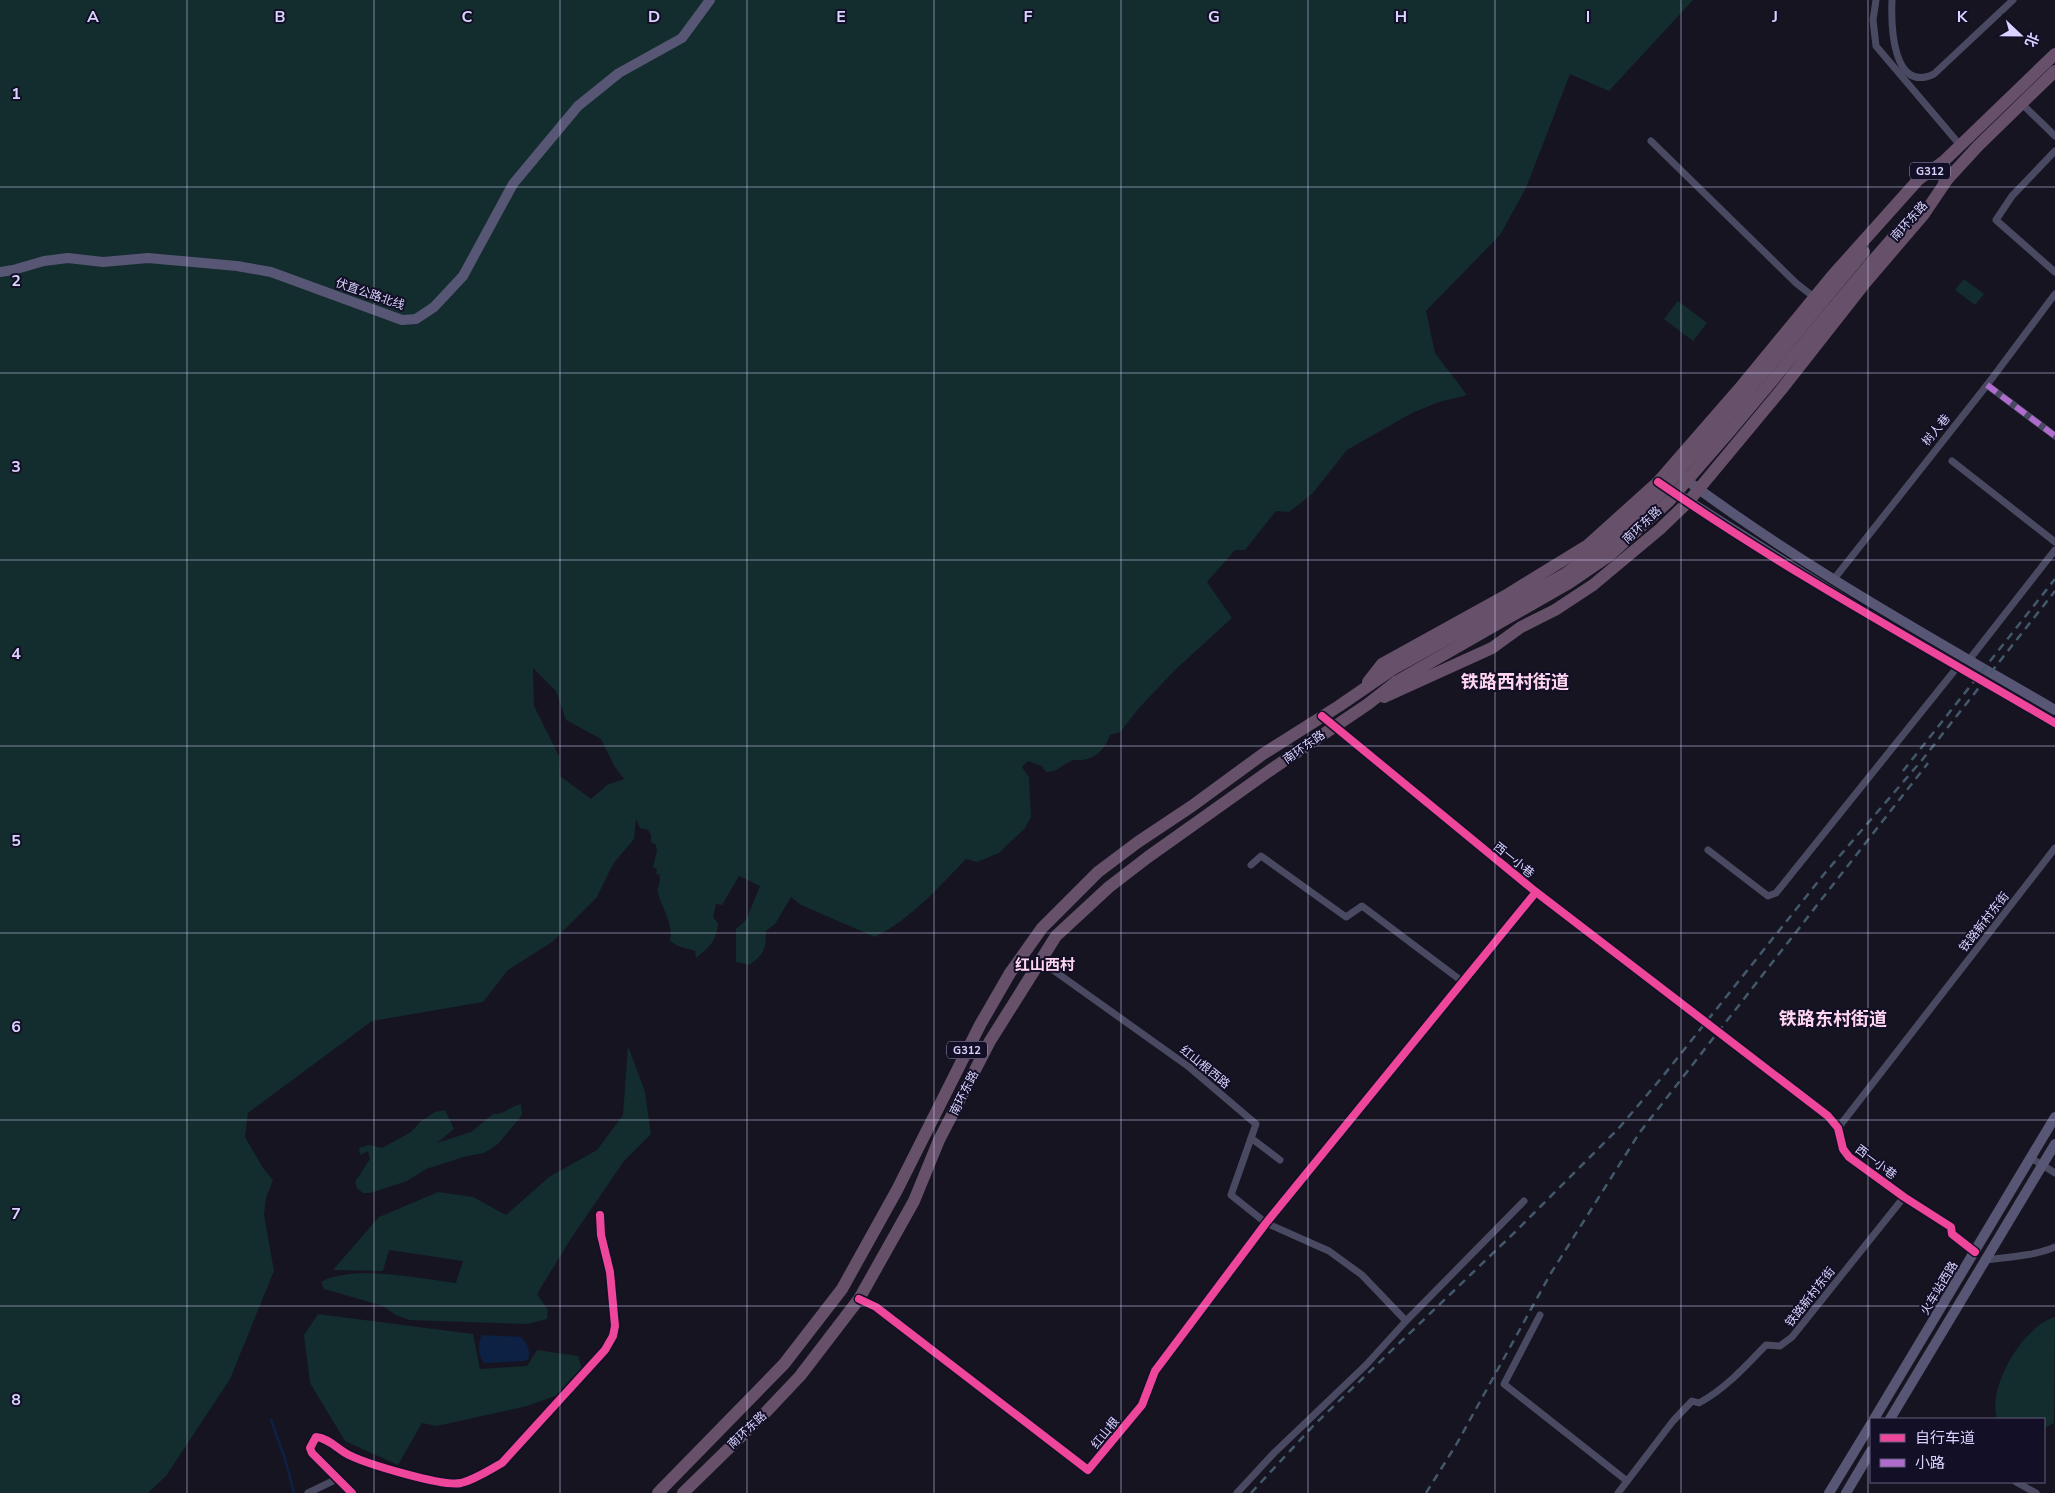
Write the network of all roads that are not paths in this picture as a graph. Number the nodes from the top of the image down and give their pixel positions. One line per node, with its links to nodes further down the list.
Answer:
1 (710, 0): 15 (main road, 伏直公路北线)
2 (1876, 0): 7 (street)
3 (1892, 0): 7 (street)
4 (2013, 0): 7 (street)
5 (2055, 54): 11 (highway, 南环东路 / G312)
6 (2055, 71): 8 (highway, 南环东路 / G312)
7 (1903, 72): 11 (street)
8 (2022, 104): 9 (street); 14 (highway, 南环东路 / G312)
9 (2055, 136)
10 (1650, 141): 18 (street)
11 (1960, 145): 13 (highway, 南环东路 / G312)
12 (2055, 150): 16 (street)
13 (1944, 160): 18 (highway, 南环东路 / G312); 31 (highway, 南环东路 / G312, bridge)
14 (1949, 177): 24 (highway); 32 (highway, 南环东路 / G312, bridge)
15 (0, 272)
16 (2055, 272)
17 (2055, 294): 19 (street, 树人巷)
18 (1815, 298): 22 (highway, 南环东路)
19 (1987, 385): 20 (street); 28 (street, 树人巷)
20 (2055, 436)
21 (1952, 461): 26 (street)
22 (1670, 468): 23 (highway, 南环东路); 24 (main road)
23 (1658, 482): 25 (main road); 31 (highway, 南环东路)
24 (1698, 489): 25 (highway); 28 (main road)
25 (1688, 502): 30 (main road); 32 (highway)
26 (2055, 542)
27 (2055, 550): 29 (street)
28 (1834, 579): 29 (main road)
29 (1969, 660): 33 (main road)
30 (1959, 665): 35 (main road); 38 (street)
31 (1363, 690): 34 (highway, 南环东路 / G312)
32 (1368, 704): 36 (highway, 南环东路 / G312)
33 (2055, 710)
34 (1322, 716): 36 (street, 西一小巷); 60 (highway, 南环东路 / G312)
35 (2055, 723)
36 (1334, 726): 40 (street, 西一小巷); 41 (highway, 南环东路 / G312)
37 (2055, 848): 46 (street, 铁路新村东街)
38 (1708, 850)
39 (1251, 865): 42 (street)
40 (1536, 892): 42 (street); 43 (street, 西一小巷)
41 (1039, 960): 47 (street, 红山根西路); 61 (highway, 南环东路 / G312)
42 (1463, 982): 56 (street)
43 (1696, 1016)
44 (1730, 1041): 46 (street, 西一小巷)
45 (2055, 1117): 49 (main road, 火车站西路)
46 (1838, 1128): 53 (street, 西一小巷)
47 (1250, 1138): 50 (street); 56 (street, 红山根西路)
48 (2055, 1144): 51 (main road, 火车站西路)
49 (2031, 1158): 51 (street); 58 (main road, 火车站西路)
50 (1280, 1160)
51 (2042, 1166): 52 (street); 59 (main road, 火车站西路)
52 (2055, 1173)
53 (1904, 1197): 58 (street, 西一小巷); 69 (street, 铁路新村东街)
54 (1524, 1201): 63 (street)
55 (600, 1215): 68 (street)
56 (1266, 1223): 61 (street, 红山根); 63 (street)
57 (2055, 1247): 59 (street)
58 (1975, 1252): 64 (main road, 火车站西路)
59 (1986, 1260): 65 (main road, 火车站西路)
60 (842, 1288): 61 (highway); 73 (highway, 南环东路 / G312)
61 (859, 1299): 74 (highway, 南环东路 / G312)
62 (1540, 1315): 69 (street)
63 (1406, 1321): 75 (street)
64 (1875, 1418)
65 (1891, 1418)
66 (1870, 1426): 77 (main road)
67 (1870, 1453): 78 (main road)
68 (337, 1479): 71 (street); 72 (street)
69 (1627, 1481): 76 (street, 铁路新村东街)
70 (2018, 1483): 79 (street)
71 (308, 1493)
72 (352, 1493)
73 (658, 1493)
74 (683, 1493)
75 (1237, 1493)
76 (1618, 1493)
77 (1829, 1493)
78 (1846, 1493)
79 (2036, 1493)

